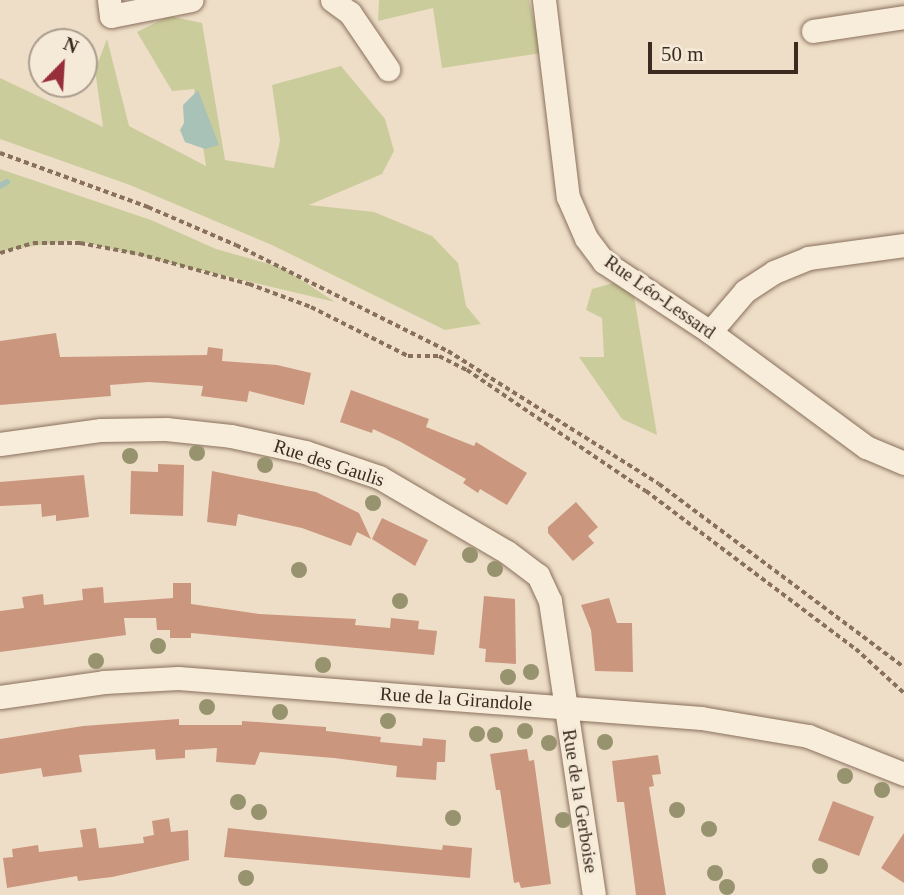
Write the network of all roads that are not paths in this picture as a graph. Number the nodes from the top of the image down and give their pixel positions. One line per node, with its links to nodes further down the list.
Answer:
1 (109, 0): 2 (street)
2 (191, 0)
3 (332, 0): 7 (street)
4 (544, 0): 9 (street, Rue Léo-Lessard)
5 (904, 18): 6 (street)
6 (813, 32)
7 (388, 69)
8 (904, 245): 9 (street)
9 (710, 332): 11 (street, Rue Léo-Lessard)
10 (0, 444): 13 (street, Rue des Gaulis)
11 (904, 463)
12 (0, 697): 13 (street, Rue de la Girandole)
13 (566, 708): 14 (street, Rue de la Girandole); 15 (street, Rue de la Gerboise)
14 (904, 774)
15 (594, 895)

